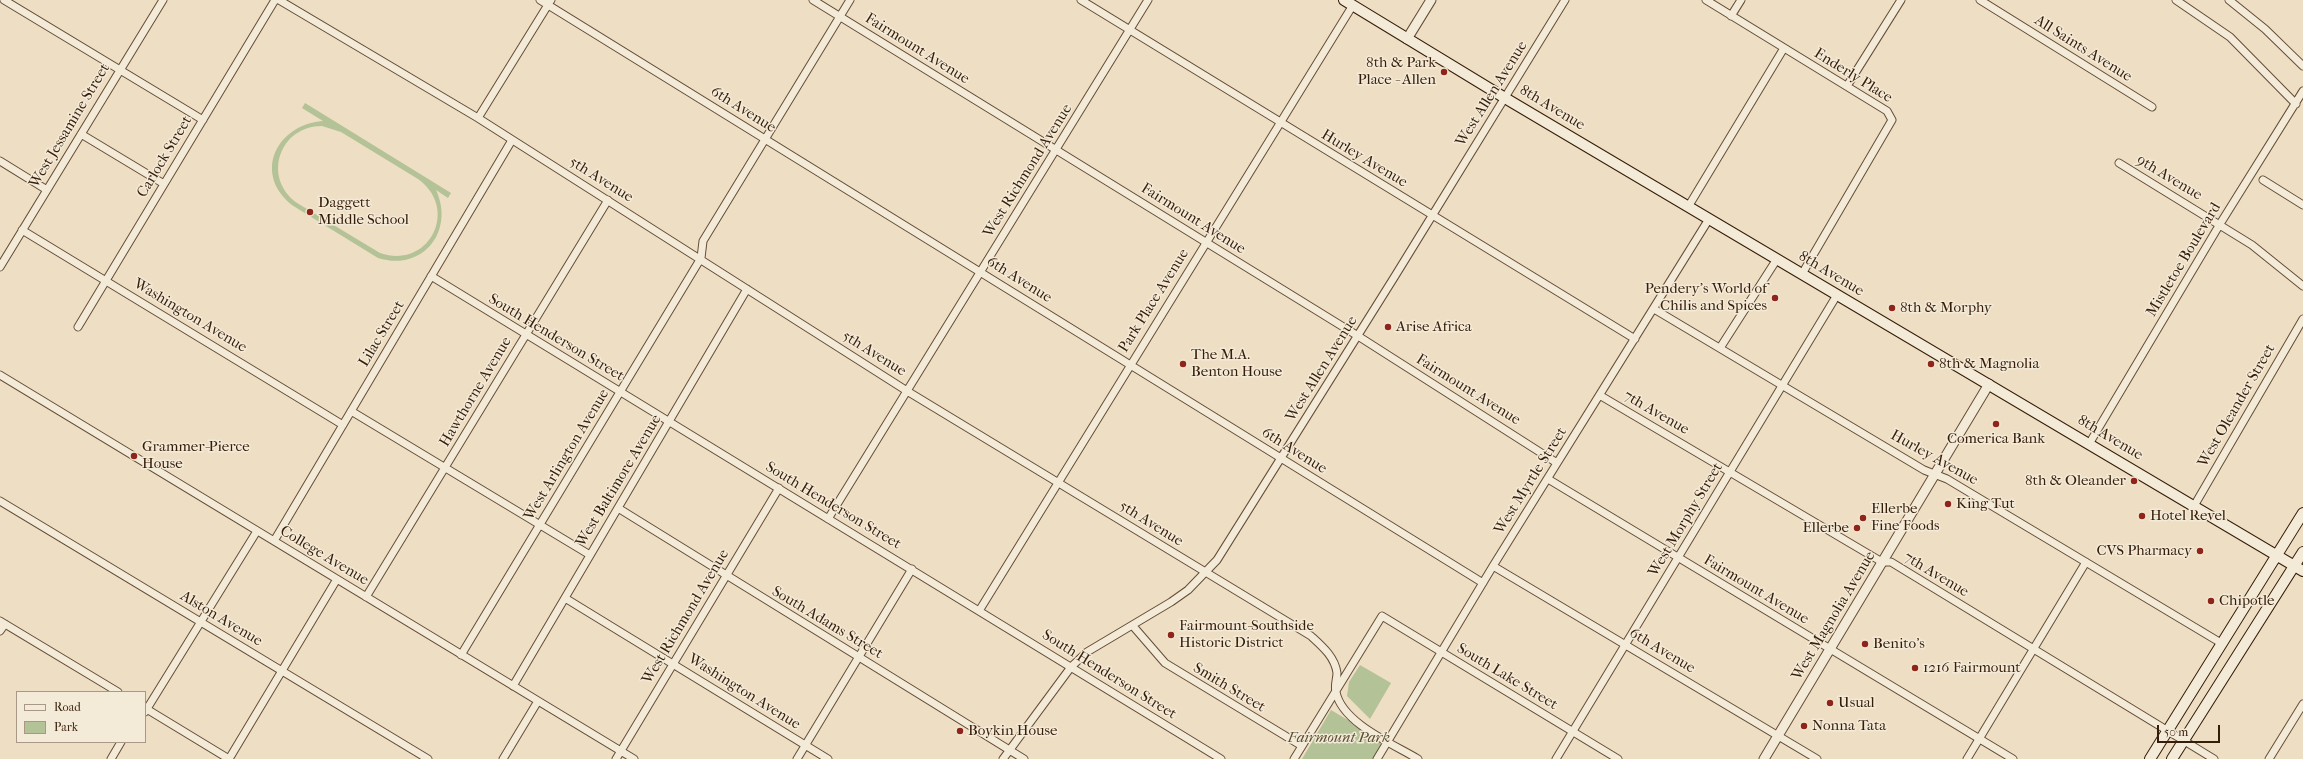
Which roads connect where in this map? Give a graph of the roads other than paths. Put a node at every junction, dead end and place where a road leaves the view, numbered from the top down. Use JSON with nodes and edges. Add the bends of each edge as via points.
{"nodes":[{"id":1,"x":4,"y":0,"type":"edge"},
{"id":2,"x":162,"y":0,"type":"edge"},
{"id":3,"x":275,"y":0,"type":"edge"},
{"id":4,"x":279,"y":0,"type":"edge"},
{"id":5,"x":540,"y":0,"type":"edge"},
{"id":6,"x":813,"y":0,"type":"edge"},
{"id":7,"x":850,"y":0,"type":"edge"},
{"id":8,"x":1081,"y":0,"type":"edge"},
{"id":9,"x":1148,"y":0,"type":"edge"},
{"id":10,"x":1344,"y":0,"type":"edge"},
{"id":11,"x":1431,"y":0,"type":"edge"},
{"id":12,"x":1565,"y":0,"type":"edge"},
{"id":13,"x":1706,"y":0,"type":"edge"},
{"id":14,"x":1741,"y":0,"type":"edge"},
{"id":15,"x":1901,"y":0,"type":"edge"},
{"id":16,"x":1980,"y":0,"type":"edge"},
{"id":17,"x":2176,"y":0,"type":"edge"},
{"id":18,"x":2230,"y":0,"type":"edge"},
{"id":19,"x":549,"y":2,"type":"edge"},
{"id":20,"x":1353,"y":5,"type":"junction"},
{"id":21,"x":840,"y":16,"type":"junction"},
{"id":22,"x":1731,"y":16,"type":"junction"},
{"id":23,"x":1130,"y":30,"type":"junction"},
{"id":24,"x":1408,"y":38,"type":"junction"},
{"id":25,"x":1784,"y":48,"type":"junction"},
{"id":26,"x":2303,"y":66,"type":"edge"},
{"id":27,"x":120,"y":70,"type":"junction"},
{"id":28,"x":1847,"y":86,"type":"junction"},
{"id":29,"x":2303,"y":91,"type":"edge"},
{"id":30,"x":1505,"y":98,"type":"junction"},
{"id":31,"x":2296,"y":104,"type":"junction"},
{"id":32,"x":2152,"y":107,"type":"dead end"},
{"id":33,"x":478,"y":118,"type":"junction"},
{"id":34,"x":203,"y":120,"type":"junction"},
{"id":35,"x":1280,"y":123,"type":"junction"},
{"id":36,"x":81,"y":134,"type":"junction"},
{"id":37,"x":765,"y":139,"type":"junction"},
{"id":38,"x":512,"y":140,"type":"junction"},
{"id":39,"x":1056,"y":150,"type":"junction"},
{"id":40,"x":0,"y":161,"type":"edge"},
{"id":41,"x":2119,"y":163,"type":"dead end"},
{"id":42,"x":2263,"y":180,"type":"dead end"},
{"id":43,"x":164,"y":184,"type":"junction"},
{"id":44,"x":47,"y":190,"type":"junction"},
{"id":45,"x":608,"y":200,"type":"junction"},
{"id":46,"x":2303,"y":205,"type":"edge"},
{"id":47,"x":1688,"y":206,"type":"junction"},
{"id":48,"x":1433,"y":216,"type":"junction"},
{"id":49,"x":1709,"y":219,"type":"junction"},
{"id":50,"x":2220,"y":224,"type":"junction"},
{"id":51,"x":22,"y":230,"type":"junction"},
{"id":52,"x":1206,"y":243,"type":"junction"},
{"id":53,"x":701,"y":258,"type":"junction"},
{"id":54,"x":1777,"y":259,"type":"junction"},
{"id":55,"x":0,"y":267,"type":"edge"},
{"id":56,"x":981,"y":272,"type":"junction"},
{"id":57,"x":1802,"y":274,"type":"junction"},
{"id":58,"x":431,"y":276,"type":"junction"},
{"id":59,"x":106,"y":280,"type":"junction"},
{"id":60,"x":2303,"y":286,"type":"edge"},
{"id":61,"x":747,"y":289,"type":"junction"},
{"id":62,"x":1837,"y":295,"type":"junction"},
{"id":63,"x":1654,"y":309,"type":"junction"},
{"id":64,"x":2303,"y":319,"type":"edge"},
{"id":65,"x":78,"y":327,"type":"dead end"},
{"id":66,"x":526,"y":334,"type":"junction"},
{"id":67,"x":1358,"y":336,"type":"junction"},
{"id":68,"x":1635,"y":340,"type":"junction"},
{"id":69,"x":1720,"y":348,"type":"junction"},
{"id":70,"x":1131,"y":365,"type":"junction"},
{"id":71,"x":0,"y":375,"type":"edge"},
{"id":72,"x":1989,"y":384,"type":"junction"},
{"id":73,"x":1782,"y":385,"type":"junction"},
{"id":74,"x":907,"y":391,"type":"junction"},
{"id":75,"x":620,"y":392,"type":"junction"},
{"id":76,"x":1600,"y":396,"type":"junction"},
{"id":77,"x":351,"y":411,"type":"junction"},
{"id":78,"x":669,"y":422,"type":"junction"},
{"id":79,"x":343,"y":425,"type":"junction"},
{"id":80,"x":2089,"y":444,"type":"junction"},
{"id":81,"x":1282,"y":459,"type":"junction"},
{"id":82,"x":1557,"y":463,"type":"junction"},
{"id":83,"x":445,"y":467,"type":"junction"},
{"id":84,"x":1730,"y":471,"type":"junction"},
{"id":85,"x":1935,"y":474,"type":"junction"},
{"id":86,"x":1548,"y":479,"type":"junction"},
{"id":87,"x":1059,"y":482,"type":"junction"},
{"id":88,"x":779,"y":488,"type":"junction"},
{"id":89,"x":0,"y":501,"type":"edge"},
{"id":90,"x":2194,"y":506,"type":"junction"},
{"id":91,"x":618,"y":508,"type":"junction"},
{"id":92,"x":2303,"y":513,"type":"edge"},
{"id":93,"x":828,"y":519,"type":"junction"},
{"id":94,"x":540,"y":525,"type":"junction"},
{"id":95,"x":257,"y":531,"type":"junction"},
{"id":96,"x":274,"y":541,"type":"junction"},
{"id":97,"x":2303,"y":552,"type":"edge"},
{"id":98,"x":590,"y":555,"type":"junction"},
{"id":99,"x":2277,"y":555,"type":"junction"},
{"id":100,"x":1678,"y":558,"type":"junction"},
{"id":101,"x":1882,"y":562,"type":"junction"},
{"id":102,"x":2086,"y":562,"type":"junction"},
{"id":103,"x":1493,"y":566,"type":"junction"},
{"id":104,"x":2299,"y":568,"type":"edge"},
{"id":105,"x":912,"y":569,"type":"junction"},
{"id":106,"x":1205,"y":573,"type":"junction"},
{"id":107,"x":726,"y":577,"type":"junction"},
{"id":108,"x":337,"y":579,"type":"junction"},
{"id":109,"x":1483,"y":583,"type":"junction"},
{"id":110,"x":366,"y":597,"type":"junction"},
{"id":111,"x":565,"y":598,"type":"junction"},
{"id":112,"x":979,"y":611,"type":"junction"},
{"id":113,"x":2,"y":622,"type":"edge"},
{"id":114,"x":201,"y":622,"type":"junction"},
{"id":115,"x":1133,"y":626,"type":"junction"},
{"id":116,"x":0,"y":631,"type":"edge"},
{"id":117,"x":2221,"y":643,"type":"junction"},
{"id":118,"x":1626,"y":644,"type":"junction"},
{"id":119,"x":1830,"y":649,"type":"junction"},
{"id":120,"x":2033,"y":649,"type":"junction"},
{"id":121,"x":1441,"y":652,"type":"junction"},
{"id":122,"x":461,"y":655,"type":"junction"},
{"id":123,"x":858,"y":658,"type":"junction"},
{"id":124,"x":673,"y":663,"type":"junction"},
{"id":125,"x":1071,"y":667,"type":"junction"},
{"id":126,"x":283,"y":671,"type":"junction"},
{"id":127,"x":513,"y":686,"type":"junction"},
{"id":128,"x":116,"y":691,"type":"edge"},
{"id":129,"x":1336,"y":692,"type":"junction"},
{"id":130,"x":538,"y":701,"type":"junction"},
{"id":131,"x":2303,"y":704,"type":"edge"},
{"id":132,"x":146,"y":710,"type":"edge"},
{"id":133,"x":2166,"y":731,"type":"junction"},
{"id":134,"x":1573,"y":732,"type":"junction"},
{"id":135,"x":1778,"y":735,"type":"junction"},
{"id":136,"x":1979,"y":739,"type":"junction"},
{"id":137,"x":1388,"y":741,"type":"junction"},
{"id":138,"x":2183,"y":741,"type":"junction"},
{"id":139,"x":120,"y":743,"type":"edge"},
{"id":140,"x":806,"y":745,"type":"junction"},
{"id":141,"x":1302,"y":746,"type":"junction"},
{"id":142,"x":1009,"y":750,"type":"junction"},
{"id":143,"x":621,"y":751,"type":"junction"},
{"id":144,"x":111,"y":759,"type":"edge"},
{"id":145,"x":229,"y":759,"type":"edge"},
{"id":146,"x":428,"y":759,"type":"edge"},
{"id":147,"x":503,"y":759,"type":"edge"},
{"id":148,"x":616,"y":759,"type":"edge"},
{"id":149,"x":634,"y":759,"type":"edge"},
{"id":150,"x":797,"y":759,"type":"edge"},
{"id":151,"x":828,"y":759,"type":"edge"},
{"id":152,"x":1003,"y":759,"type":"edge"},
{"id":153,"x":1024,"y":759,"type":"edge"},
{"id":154,"x":1221,"y":759,"type":"edge"},
{"id":155,"x":1294,"y":759,"type":"edge"},
{"id":156,"x":1377,"y":759,"type":"edge"},
{"id":157,"x":1418,"y":759,"type":"edge"},
{"id":158,"x":1556,"y":759,"type":"edge"},
{"id":159,"x":1618,"y":759,"type":"edge"},
{"id":160,"x":1764,"y":759,"type":"edge"},
{"id":161,"x":1817,"y":759,"type":"edge"},
{"id":162,"x":1967,"y":759,"type":"edge"},
{"id":163,"x":2013,"y":759,"type":"edge"},
{"id":164,"x":2150,"y":759,"type":"edge"},
{"id":165,"x":2172,"y":759,"type":"edge"},
{"id":166,"x":2214,"y":759,"type":"edge"},
{"id":167,"x":2269,"y":759,"type":"edge"}],
"edges":[{"from":1,"to":27,"type":"street"},
{"from":2,"to":27,"type":"street","name":"West Jessamine Street"},
{"from":3,"to":34,"type":"street","name":"Carlock Street"},
{"from":4,"to":33,"type":"street","name":"5th Avenue"},
{"from":5,"to":19,"type":"street","name":"6th Avenue"},
{"from":6,"to":21,"type":"street","name":"Fairmount Avenue"},
{"from":7,"to":21,"type":"street","name":"West Arlington Avenue"},
{"from":8,"to":23,"type":"street","name":"Hurley Avenue"},
{"from":9,"to":23,"type":"street","name":"West Richmond Avenue"},
{"from":10,"to":20,"type":"main road","name":"8th Avenue"},
{"from":11,"to":24,"type":"street"},
{"from":12,"to":30,"type":"street","name":"West Allen Avenue"},
{"from":13,"to":22,"type":"street","name":"Enderly Place"},
{"from":14,"to":22,"type":"street"},
{"from":15,"to":28,"type":"street"},
{"from":16,"to":32,"type":"street","name":"All Saints Avenue"},
{"from":17,"to":31,"type":"street","via":[[2230,37]]},
{"from":18,"to":26,"type":"street"},
{"from":19,"to":33,"type":"street"},
{"from":19,"to":37,"type":"street","name":"6th Avenue"},
{"from":20,"to":24,"type":"main road","name":"8th Avenue"},
{"from":20,"to":35,"type":"street","name":"Park Place Avenue"},
{"from":21,"to":37,"type":"street","name":"West Arlington Avenue"},
{"from":21,"to":39,"type":"street","name":"Fairmount Avenue"},
{"from":22,"to":25,"type":"street","name":"Enderly Place"},
{"from":23,"to":35,"type":"street","name":"Hurley Avenue"},
{"from":23,"to":39,"type":"street","name":"West Richmond Avenue"},
{"from":24,"to":30,"type":"main road","name":"8th Avenue"},
{"from":25,"to":28,"type":"street","name":"Enderly Place"},
{"from":25,"to":47,"type":"street"},
{"from":27,"to":34,"type":"street"},
{"from":27,"to":36,"type":"street","name":"West Jessamine Street"},
{"from":28,"to":57,"type":"street","name":"Enderly Place","via":[[1887,111],[1892,120]]},
{"from":29,"to":31,"type":"street","name":"Mistletoe Boulevard"},
{"from":30,"to":47,"type":"main road","name":"8th Avenue"},
{"from":30,"to":48,"type":"street","name":"West Allen Avenue"},
{"from":31,"to":50,"type":"street","name":"Mistletoe Boulevard"},
{"from":33,"to":38,"type":"street","name":"5th Avenue"},
{"from":34,"to":43,"type":"street","name":"Carlock Street"},
{"from":35,"to":48,"type":"street","name":"Hurley Avenue"},
{"from":35,"to":52,"type":"street","name":"Park Place Avenue"},
{"from":36,"to":43,"type":"street"},
{"from":36,"to":44,"type":"street","name":"West Jessamine Street"},
{"from":37,"to":53,"type":"street","name":"West Arlington Avenue","via":[[703,241]]},
{"from":37,"to":56,"type":"street","name":"6th Avenue"},
{"from":38,"to":45,"type":"street","name":"5th Avenue"},
{"from":38,"to":58,"type":"street","name":"Lilac Street"},
{"from":39,"to":52,"type":"street","name":"Fairmount Avenue"},
{"from":39,"to":56,"type":"street","name":"West Richmond Avenue"},
{"from":40,"to":44,"type":"street"},
{"from":41,"to":50,"type":"street","name":"9th Avenue"},
{"from":42,"to":46,"type":"street"},
{"from":43,"to":59,"type":"street","name":"Carlock Street"},
{"from":44,"to":51,"type":"street","name":"West Jessamine Street"},
{"from":45,"to":53,"type":"street","name":"5th Avenue"},
{"from":45,"to":66,"type":"street","name":"Hawthorne Avenue"},
{"from":47,"to":49,"type":"main road","name":"8th Avenue"},
{"from":48,"to":67,"type":"street","name":"West Allen Avenue"},
{"from":48,"to":68,"type":"street","name":"Hurley Avenue"},
{"from":49,"to":54,"type":"main road","name":"8th Avenue"},
{"from":49,"to":63,"type":"street","name":"West Myrtle Street"},
{"from":50,"to":60,"type":"street","name":"9th Avenue","via":[[2252,245]]},
{"from":50,"to":80,"type":"street","name":"Mistletoe Boulevard"},
{"from":51,"to":55,"type":"street","name":"West Jessamine Street"},
{"from":51,"to":59,"type":"street","name":"Washington Avenue"},
{"from":52,"to":67,"type":"street","name":"Fairmount Avenue"},
{"from":52,"to":70,"type":"street","name":"Park Place Avenue"},
{"from":53,"to":61,"type":"street","name":"5th Avenue"},
{"from":53,"to":75,"type":"street","name":"West Arlington Avenue"},
{"from":54,"to":57,"type":"main road","name":"8th Avenue"},
{"from":54,"to":69,"type":"street"},
{"from":56,"to":70,"type":"street","name":"6th Avenue"},
{"from":56,"to":74,"type":"street","name":"West Richmond Avenue"},
{"from":57,"to":62,"type":"main road","name":"8th Avenue"},
{"from":58,"to":66,"type":"street","name":"South Henderson Street"},
{"from":58,"to":77,"type":"street","name":"Lilac Street"},
{"from":59,"to":65,"type":"street","name":"Carlock Street"},
{"from":59,"to":79,"type":"street","name":"Washington Avenue"},
{"from":61,"to":74,"type":"street","name":"5th Avenue"},
{"from":61,"to":78,"type":"street","name":"West Baltimore Avenue"},
{"from":62,"to":72,"type":"main road","name":"8th Avenue"},
{"from":62,"to":73,"type":"street","name":"West Morphy Street"},
{"from":63,"to":68,"type":"street","name":"West Myrtle Street"},
{"from":63,"to":69,"type":"street","name":"Hurley Avenue"},
{"from":64,"to":90,"type":"street","name":"West Oleander Street"},
{"from":66,"to":75,"type":"street","name":"South Henderson Street"},
{"from":66,"to":83,"type":"street","name":"Hawthorne Avenue"},
{"from":67,"to":81,"type":"street","name":"West Allen Avenue"},
{"from":67,"to":82,"type":"street","name":"Fairmount Avenue"},
{"from":68,"to":76,"type":"street","name":"West Myrtle Street"},
{"from":69,"to":73,"type":"street","name":"Hurley Avenue"},
{"from":70,"to":81,"type":"street","name":"6th Avenue"},
{"from":70,"to":87,"type":"street","name":"Park Place Avenue"},
{"from":71,"to":95,"type":"street","name":"College Avenue"},
{"from":72,"to":80,"type":"main road","name":"8th Avenue"},
{"from":72,"to":85,"type":"street","name":"West Magnolia Avenue"},
{"from":73,"to":84,"type":"street","name":"West Morphy Street"},
{"from":73,"to":85,"type":"street","name":"Hurley Avenue","via":[[1924,470]]},
{"from":74,"to":87,"type":"street","name":"5th Avenue"},
{"from":74,"to":93,"type":"street","name":"West Richmond Avenue"},
{"from":75,"to":78,"type":"street","name":"South Henderson Street"},
{"from":75,"to":94,"type":"street","name":"West Arlington Avenue"},
{"from":76,"to":82,"type":"street","name":"West Myrtle Street"},
{"from":76,"to":84,"type":"street","name":"7th Avenue"},
{"from":77,"to":79,"type":"street","name":"Lilac Street"},
{"from":77,"to":83,"type":"street"},
{"from":78,"to":88,"type":"street","name":"South Henderson Street"},
{"from":78,"to":91,"type":"street","name":"West Baltimore Avenue"},
{"from":79,"to":96,"type":"street","name":"Lilac Street"},
{"from":80,"to":90,"type":"main road","name":"8th Avenue"},
{"from":81,"to":106,"type":"street","name":"West Allen Avenue","via":[[1217,560]]},
{"from":81,"to":109,"type":"street","name":"6th Avenue"},
{"from":82,"to":86,"type":"street","name":"West Myrtle Street"},
{"from":83,"to":94,"type":"street"},
{"from":83,"to":110,"type":"street","name":"Hawthorne Avenue"},
{"from":84,"to":100,"type":"street","name":"West Morphy Street"},
{"from":84,"to":101,"type":"street","name":"7th Avenue"},
{"from":85,"to":101,"type":"street","name":"West Magnolia Avenue"},
{"from":85,"to":102,"type":"street","name":"Hurley Avenue","via":[[1948,479]]},
{"from":86,"to":100,"type":"street","name":"Fairmount Avenue"},
{"from":86,"to":103,"type":"street","name":"West Myrtle Street"},
{"from":87,"to":106,"type":"street","name":"5th Avenue"},
{"from":87,"to":112,"type":"street","name":"Park Place Avenue"},
{"from":88,"to":93,"type":"street","name":"South Henderson Street"},
{"from":88,"to":107,"type":"street","name":"West Richmond Avenue"},
{"from":89,"to":114,"type":"street","name":"Alston Avenue"},
{"from":90,"to":99,"type":"main road","name":"8th Avenue"},
{"from":91,"to":98,"type":"street","name":"West Baltimore Avenue"},
{"from":91,"to":107,"type":"street","name":"South Adams Street"},
{"from":92,"to":99,"type":"main road"},
{"from":93,"to":105,"type":"street","name":"South Henderson Street"},
{"from":94,"to":98,"type":"street"},
{"from":94,"to":122,"type":"street","name":"West Arlington Avenue"},
{"from":95,"to":96,"type":"street","name":"College Avenue"},
{"from":95,"to":114,"type":"street"},
{"from":96,"to":108,"type":"street","name":"College Avenue"},
{"from":97,"to":104,"type":"main road"},
{"from":98,"to":111,"type":"street","name":"West Baltimore Avenue"},
{"from":99,"to":104,"type":"main road","name":"8th Avenue"},
{"from":99,"to":117,"type":"main road"},
{"from":100,"to":118,"type":"street","name":"West Morphy Street"},
{"from":100,"to":119,"type":"street","name":"Fairmount Avenue"},
{"from":101,"to":119,"type":"street","name":"West Magnolia Avenue"},
{"from":101,"to":120,"type":"street","name":"7th Avenue","via":[[1890,562]]},
{"from":102,"to":117,"type":"street","name":"Hurley Avenue"},
{"from":102,"to":120,"type":"street"},
{"from":103,"to":109,"type":"street","name":"West Myrtle Street"},
{"from":103,"to":118,"type":"street","name":"6th Avenue"},
{"from":104,"to":138,"type":"main road"},
{"from":105,"to":112,"type":"street","name":"South Henderson Street"},
{"from":105,"to":123,"type":"street"},
{"from":106,"to":115,"type":"street","name":"West Allen Avenue","via":[[1188,590]]},
{"from":106,"to":129,"type":"street","name":"5th Avenue","via":[[1310,636],[1325,649],[1337,672]]},
{"from":107,"to":123,"type":"street","name":"South Adams Street"},
{"from":107,"to":124,"type":"street","name":"West Richmond Avenue"},
{"from":108,"to":110,"type":"street","name":"College Avenue"},
{"from":108,"to":126,"type":"street"},
{"from":109,"to":121,"type":"street","name":"West Myrtle Street"},
{"from":110,"to":122,"type":"street","name":"College Avenue"},
{"from":111,"to":124,"type":"street","name":"Washington Avenue"},
{"from":111,"to":127,"type":"street","name":"West Baltimore Avenue"},
{"from":112,"to":125,"type":"street","name":"South Henderson Street"},
{"from":113,"to":116,"type":"street"},
{"from":113,"to":128,"type":"street"},
{"from":114,"to":126,"type":"street","name":"Alston Avenue"},
{"from":114,"to":132,"type":"street"},
{"from":115,"to":125,"type":"street","name":"West Allen Avenue","via":[[1087,652]]},
{"from":115,"to":141,"type":"street","name":"Smith Street","via":[[1165,663]]},
{"from":117,"to":133,"type":"main road"},
{"from":118,"to":134,"type":"street","name":"West Morphy Street"},
{"from":118,"to":135,"type":"street","name":"6th Avenue"},
{"from":119,"to":135,"type":"street","name":"West Magnolia Avenue"},
{"from":119,"to":136,"type":"street","name":"Fairmount Avenue"},
{"from":120,"to":133,"type":"street","name":"7th Avenue"},
{"from":120,"to":136,"type":"street"},
{"from":121,"to":129,"type":"street","name":"South Lake Street","via":[[1382,616]]},
{"from":121,"to":134,"type":"street","name":"South Lake Street"},
{"from":121,"to":137,"type":"street","name":"West Myrtle Street"},
{"from":122,"to":127,"type":"street","name":"College Avenue"},
{"from":123,"to":140,"type":"street"},
{"from":123,"to":142,"type":"street","name":"South Adams Street"},
{"from":124,"to":140,"type":"street","name":"Washington Avenue"},
{"from":124,"to":143,"type":"street","name":"West Richmond Avenue"},
{"from":125,"to":142,"type":"street","name":"West Allen Avenue"},
{"from":125,"to":154,"type":"street","name":"South Henderson Street"},
{"from":126,"to":145,"type":"street"},
{"from":126,"to":146,"type":"street","name":"Alston Avenue"},
{"from":127,"to":130,"type":"street","name":"College Avenue"},
{"from":129,"to":137,"type":"street","via":[[1352,717],[1365,729]]},
{"from":129,"to":141,"type":"street"},
{"from":130,"to":143,"type":"street","name":"College Avenue"},
{"from":130,"to":147,"type":"street"},
{"from":131,"to":167,"type":"street"},
{"from":132,"to":145,"type":"street"},
{"from":133,"to":138,"type":"street","name":"7th Avenue"},
{"from":133,"to":164,"type":"main road"},
{"from":134,"to":158,"type":"street","name":"West Morphy Street"},
{"from":134,"to":159,"type":"street","name":"South Lake Street"},
{"from":135,"to":160,"type":"street","name":"West Magnolia Avenue"},
{"from":135,"to":161,"type":"street","name":"6th Avenue"},
{"from":136,"to":162,"type":"street"},
{"from":136,"to":163,"type":"street","name":"Fairmount Avenue"},
{"from":137,"to":156,"type":"street","name":"West Myrtle Street"},
{"from":137,"to":157,"type":"street"},
{"from":138,"to":165,"type":"main road"},
{"from":138,"to":166,"type":"street","name":"7th Avenue"},
{"from":139,"to":144,"type":"street"},
{"from":140,"to":150,"type":"street"},
{"from":140,"to":151,"type":"street","name":"Washington Avenue"},
{"from":141,"to":155,"type":"street"},
{"from":142,"to":152,"type":"street","name":"West Allen Avenue"},
{"from":142,"to":153,"type":"street","name":"South Adams Street"},
{"from":143,"to":148,"type":"street","name":"West Richmond Avenue"},
{"from":143,"to":149,"type":"street","name":"College Avenue"}]}
